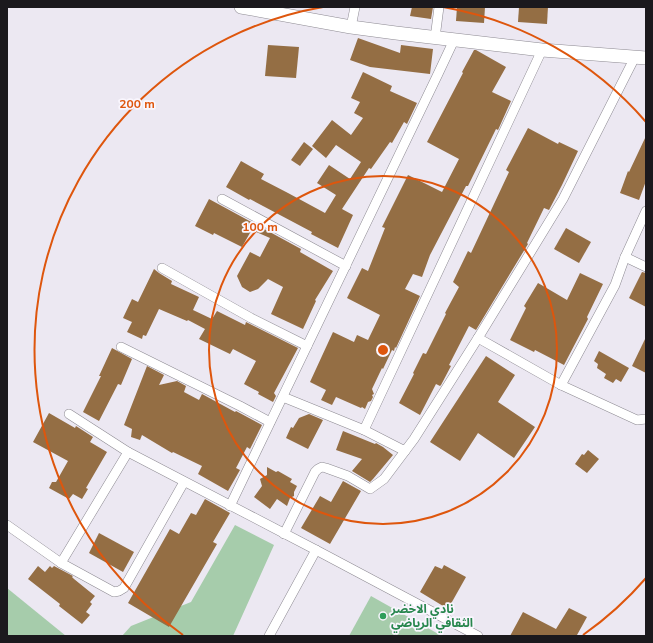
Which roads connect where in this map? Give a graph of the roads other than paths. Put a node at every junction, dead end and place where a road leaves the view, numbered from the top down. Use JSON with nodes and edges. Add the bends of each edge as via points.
{"nodes":[{"id":1,"x":241,"y":7,"type":"edge"},
{"id":2,"x":355,"y":7,"type":"edge"},
{"id":3,"x":439,"y":7,"type":"edge"},
{"id":4,"x":351,"y":27,"type":"junction"},
{"id":5,"x":435,"y":38,"type":"junction"},
{"id":6,"x":454,"y":40,"type":"junction"},
{"id":7,"x":542,"y":50,"type":"junction"},
{"id":8,"x":640,"y":58,"type":"edge"},
{"id":9,"x":222,"y":199,"type":"dead end"},
{"id":10,"x":646,"y":212,"type":"edge"},
{"id":11,"x":625,"y":257,"type":"junction"},
{"id":12,"x":346,"y":266,"type":"junction"},
{"id":13,"x":646,"y":267,"type":"edge"},
{"id":14,"x":162,"y":268,"type":"dead end"},
{"id":15,"x":478,"y":338,"type":"junction"},
{"id":16,"x":307,"y":346,"type":"junction"},
{"id":17,"x":121,"y":347,"type":"dead end"},
{"id":18,"x":561,"y":385,"type":"junction"},
{"id":19,"x":283,"y":397,"type":"junction"},
{"id":20,"x":69,"y":414,"type":"dead end"},
{"id":21,"x":646,"y":419,"type":"edge"},
{"id":22,"x":270,"y":422,"type":"junction"},
{"id":23,"x":364,"y":430,"type":"junction"},
{"id":24,"x":405,"y":451,"type":"junction"},
{"id":25,"x":128,"y":452,"type":"junction"},
{"id":26,"x":184,"y":482,"type":"junction"},
{"id":27,"x":230,"y":506,"type":"junction"},
{"id":28,"x":7,"y":525,"type":"edge"},
{"id":29,"x":284,"y":534,"type":"junction"},
{"id":30,"x":316,"y":550,"type":"junction"},
{"id":31,"x":61,"y":562,"type":"junction"},
{"id":32,"x":269,"y":636,"type":"edge"},
{"id":33,"x":478,"y":636,"type":"edge"}],
"edges":[{"from":1,"to":4,"type":"street"},
{"from":2,"to":4,"type":"street"},
{"from":3,"to":5,"type":"street"},
{"from":4,"to":5,"type":"street"},
{"from":5,"to":6,"type":"street"},
{"from":6,"to":7,"type":"street"},
{"from":6,"to":12,"type":"street"},
{"from":7,"to":8,"type":"street"},
{"from":7,"to":23,"type":"street"},
{"from":8,"to":15,"type":"street","via":[[563,199]]},
{"from":9,"to":12,"type":"street"},
{"from":10,"to":11,"type":"street"},
{"from":11,"to":13,"type":"street"},
{"from":11,"to":18,"type":"street","via":[[615,285]]},
{"from":12,"to":16,"type":"street"},
{"from":14,"to":16,"type":"street"},
{"from":15,"to":18,"type":"street"},
{"from":15,"to":24,"type":"street"},
{"from":16,"to":19,"type":"street"},
{"from":17,"to":22,"type":"street"},
{"from":18,"to":21,"type":"street","via":[[637,420]]},
{"from":19,"to":22,"type":"street"},
{"from":19,"to":23,"type":"street"},
{"from":20,"to":25,"type":"street"},
{"from":22,"to":27,"type":"street"},
{"from":23,"to":24,"type":"street"},
{"from":24,"to":29,"type":"street","via":[[384,478],[370,489],[348,476],[322,467],[318,469]]},
{"from":25,"to":26,"type":"street"},
{"from":25,"to":31,"type":"street"},
{"from":26,"to":27,"type":"street"},
{"from":26,"to":31,"type":"street","via":[[124,588],[114,592]]},
{"from":27,"to":29,"type":"street"},
{"from":28,"to":31,"type":"street"},
{"from":29,"to":30,"type":"street"},
{"from":30,"to":32,"type":"street"},
{"from":30,"to":33,"type":"street"}]}
